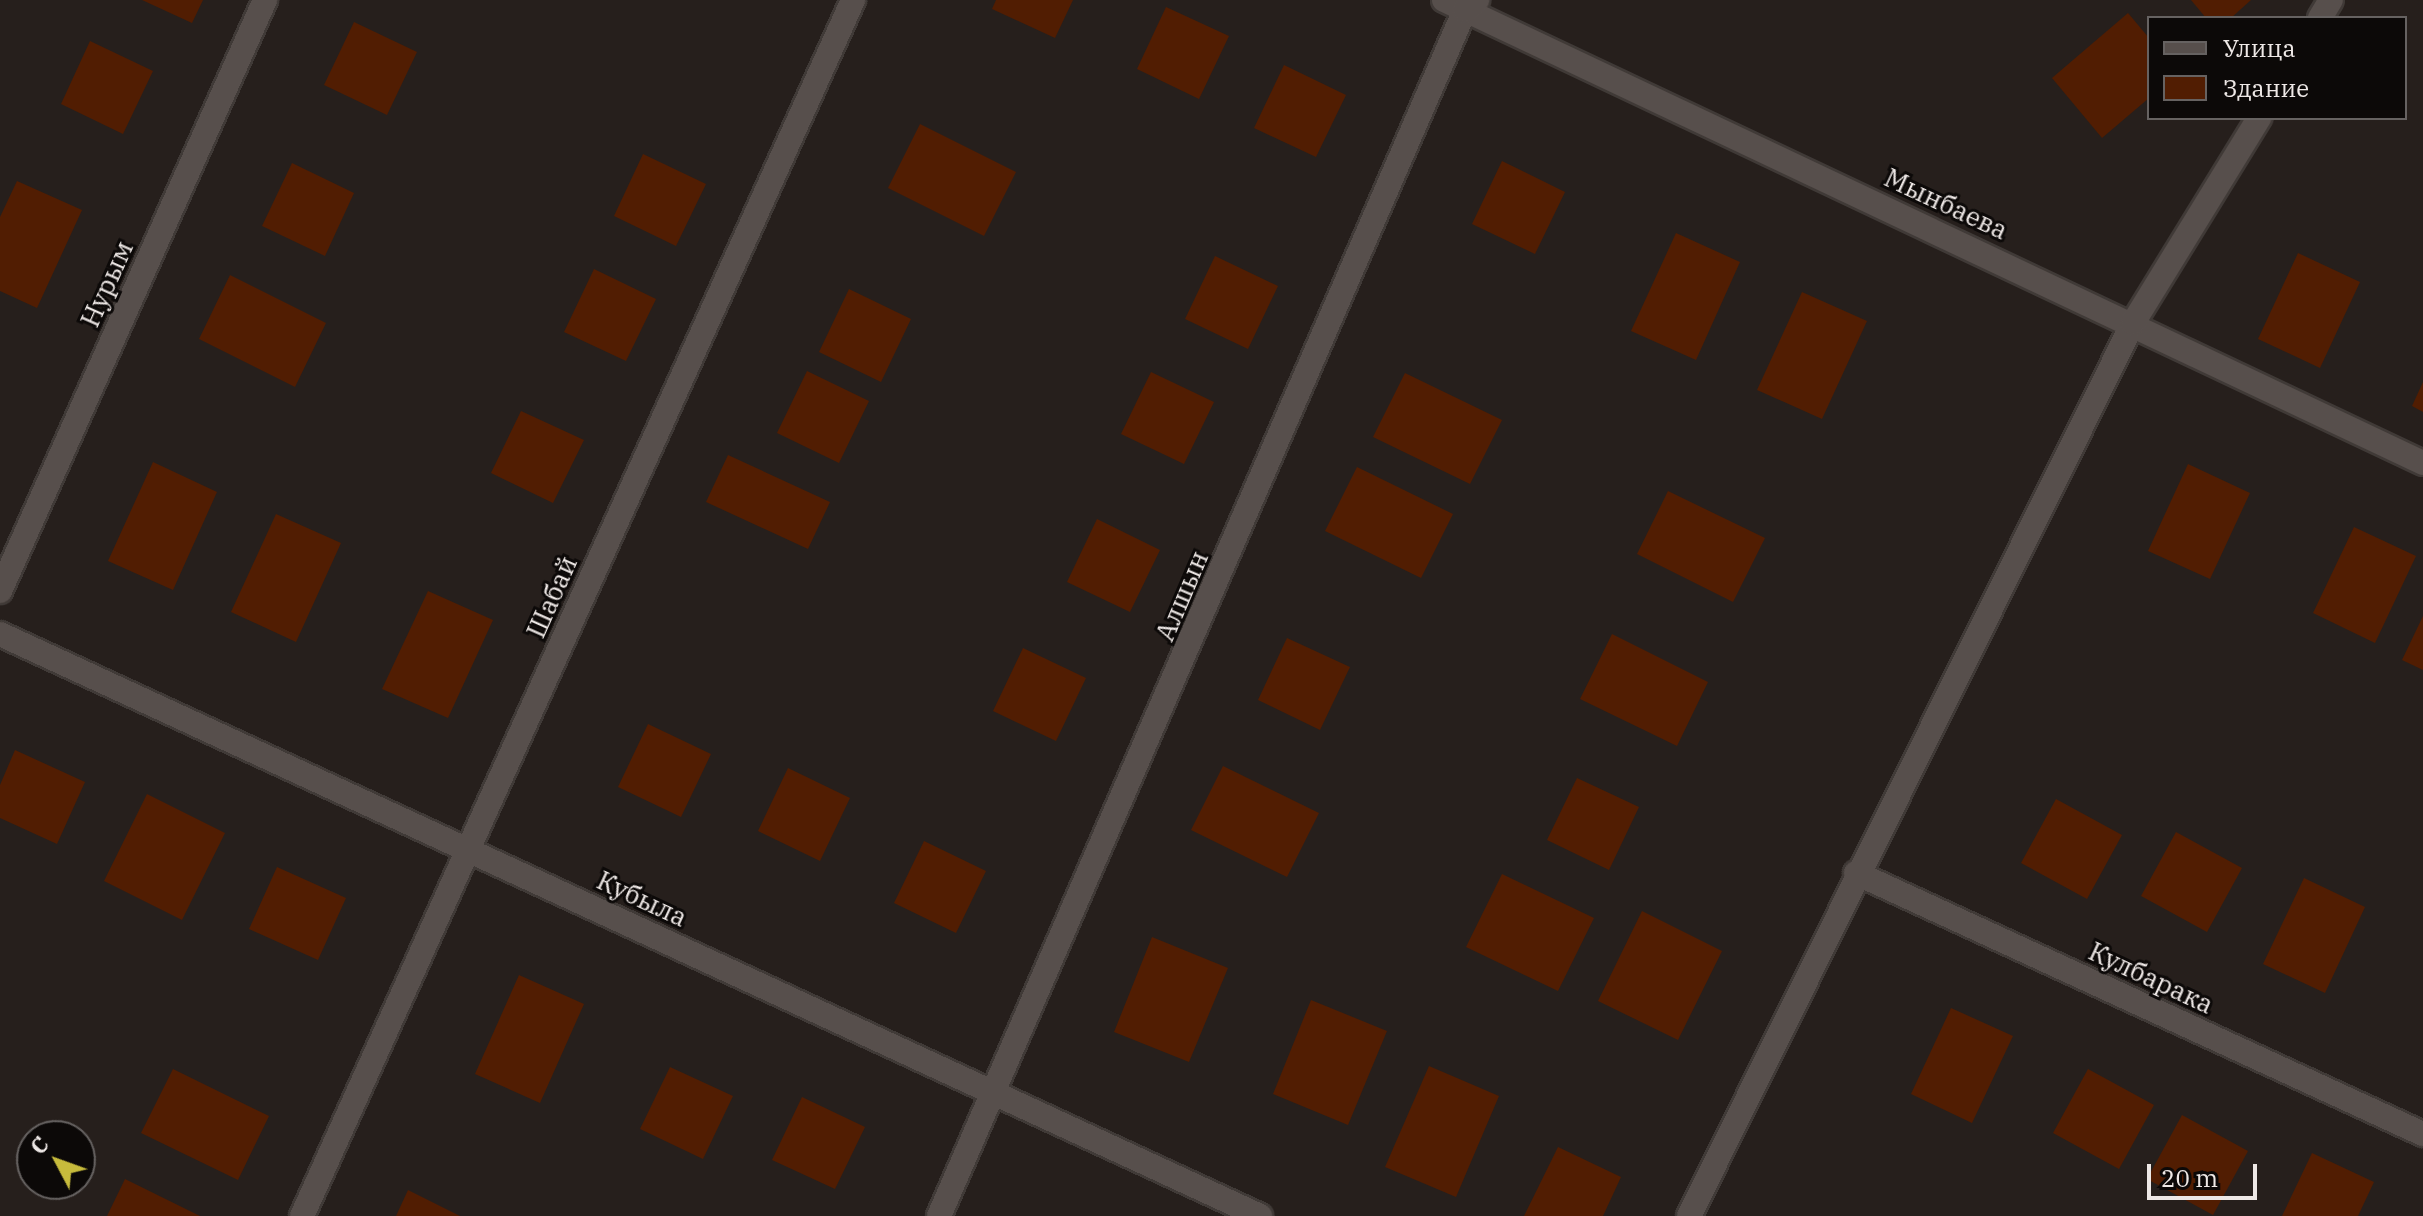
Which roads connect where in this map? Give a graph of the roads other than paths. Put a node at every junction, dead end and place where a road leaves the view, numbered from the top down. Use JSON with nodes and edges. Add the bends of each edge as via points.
{"nodes":[{"id":1,"x":265,"y":0,"type":"edge"},
{"id":2,"x":853,"y":0,"type":"edge"},
{"id":3,"x":1462,"y":3,"type":"edge"},
{"id":4,"x":2258,"y":120,"type":"edge"},
{"id":5,"x":2133,"y":323,"type":"junction"},
{"id":6,"x":2423,"y":463,"type":"edge"},
{"id":7,"x":0,"y":591,"type":"edge"},
{"id":8,"x":0,"y":634,"type":"edge"},
{"id":9,"x":468,"y":850,"type":"junction"},
{"id":10,"x":1856,"y":873,"type":"junction"},
{"id":11,"x":997,"y":1094,"type":"junction"},
{"id":12,"x":2423,"y":1134,"type":"edge"},
{"id":13,"x":302,"y":1216,"type":"edge"},
{"id":14,"x":939,"y":1216,"type":"edge"},
{"id":15,"x":1260,"y":1216,"type":"edge"},
{"id":16,"x":1689,"y":1216,"type":"edge"}],
"edges":[{"from":1,"to":7,"type":"street","name":"Нурым"},
{"from":2,"to":9,"type":"street","name":"Шабай"},
{"from":3,"to":5,"type":"street","name":"Мынбаева"},
{"from":3,"to":11,"type":"street","name":"Алшын"},
{"from":4,"to":5,"type":"street"},
{"from":5,"to":6,"type":"street","name":"Мынбаева"},
{"from":5,"to":10,"type":"street"},
{"from":8,"to":9,"type":"street","name":"Кубыла"},
{"from":9,"to":11,"type":"street","name":"Кубыла"},
{"from":9,"to":13,"type":"street","name":"Шабай"},
{"from":10,"to":12,"type":"street","name":"Кулбарака"},
{"from":10,"to":16,"type":"street"},
{"from":11,"to":14,"type":"street","name":"Алшын"},
{"from":11,"to":15,"type":"street","name":"Кубыла"}]}
